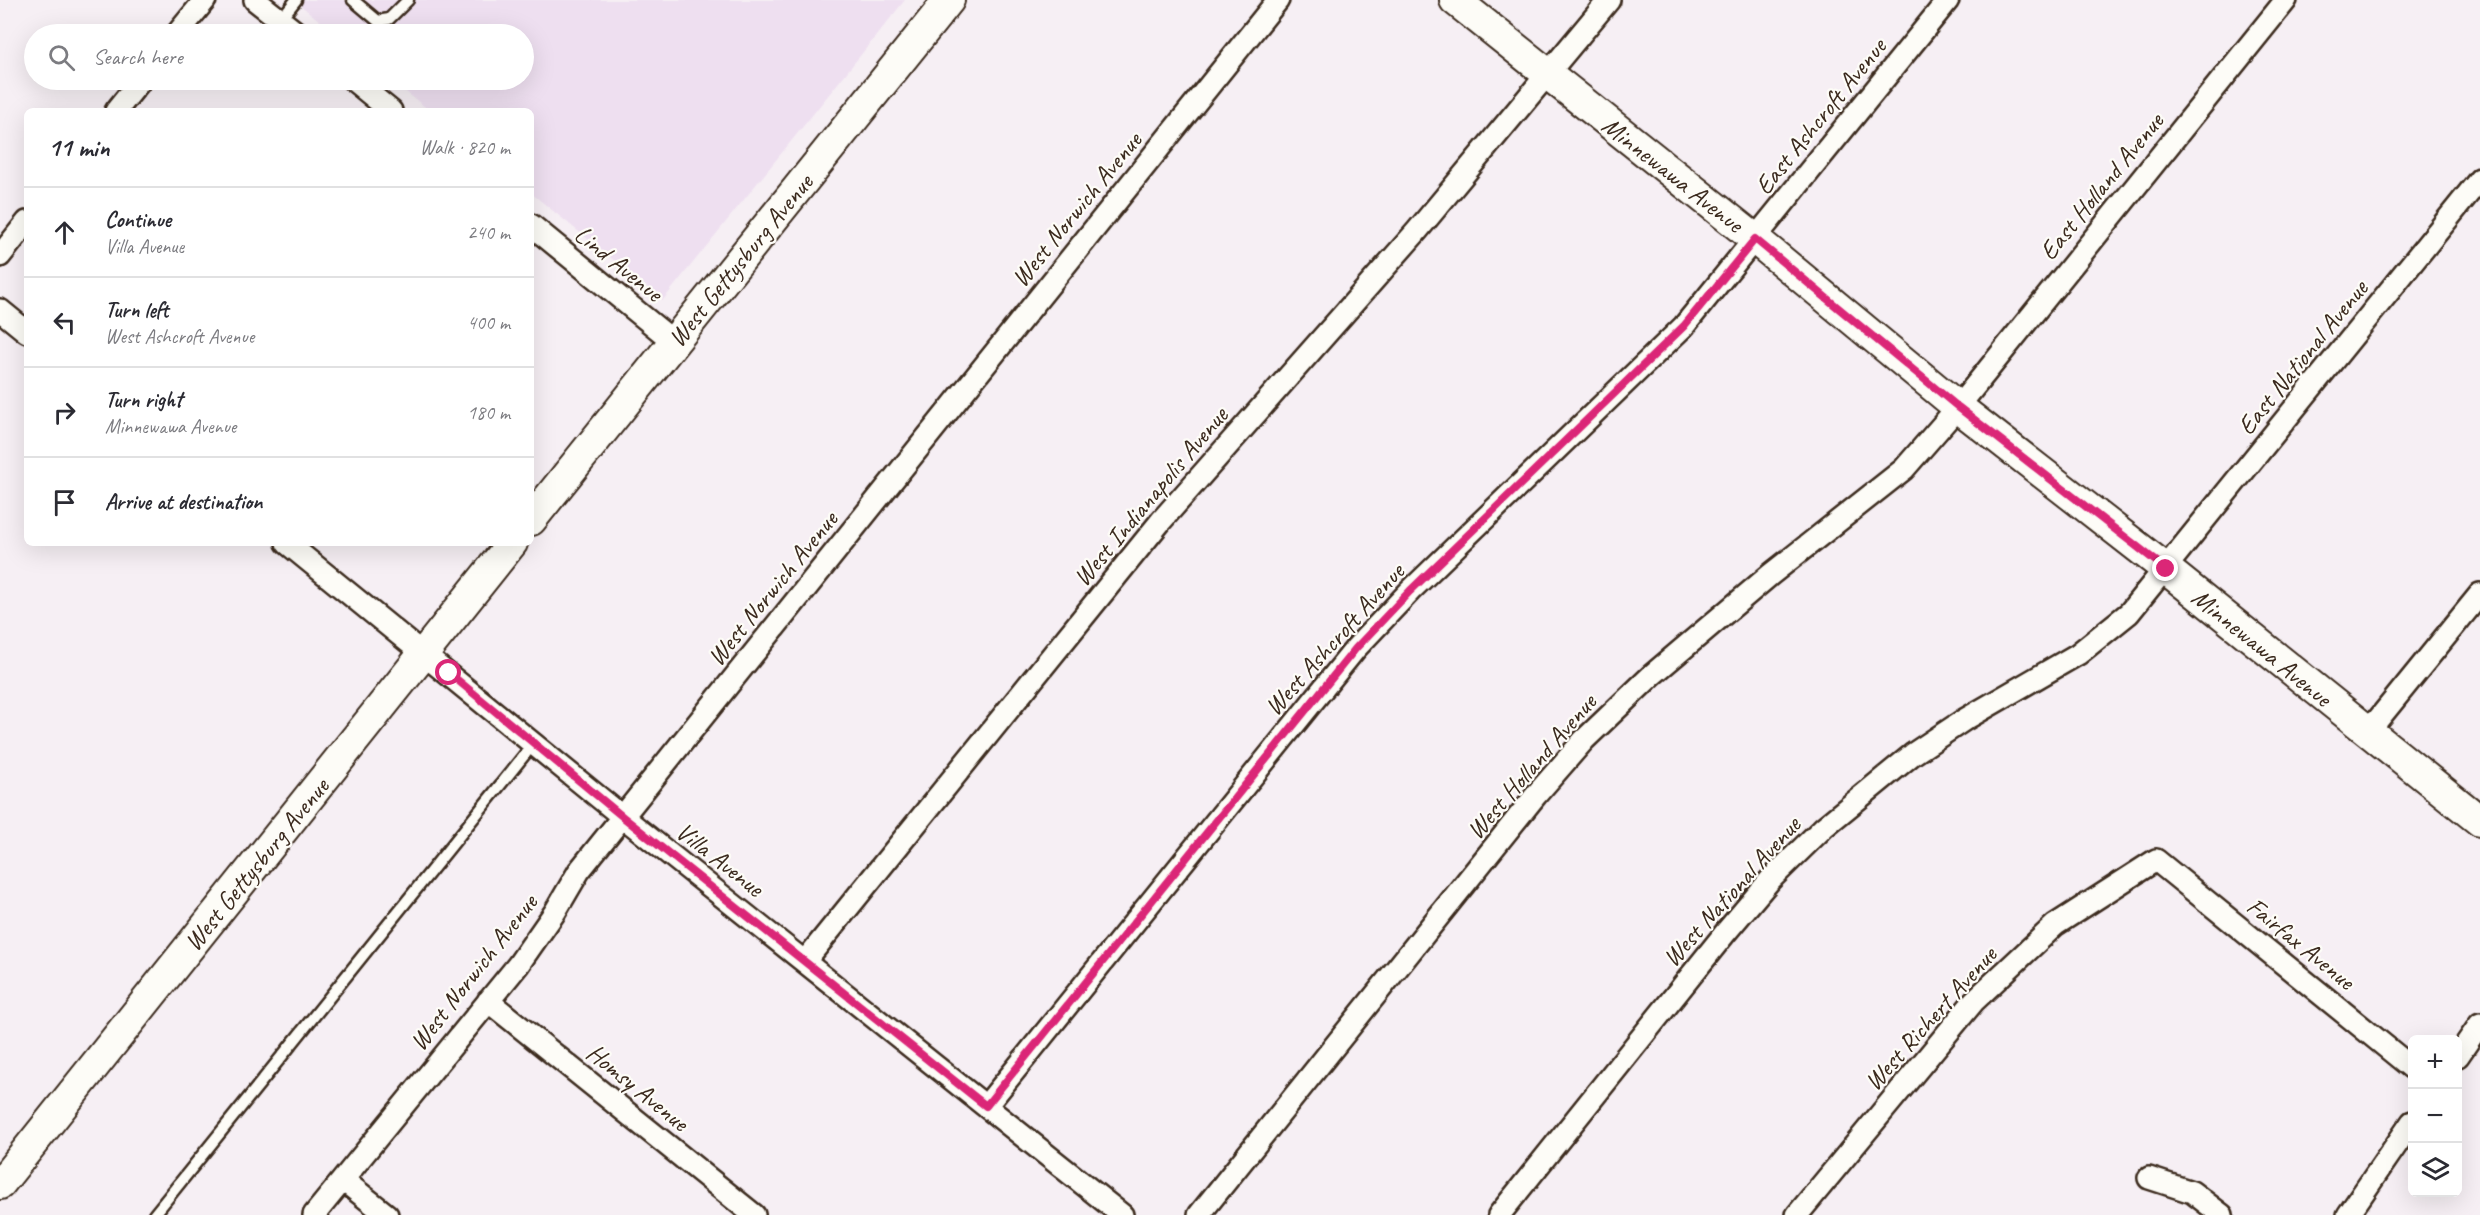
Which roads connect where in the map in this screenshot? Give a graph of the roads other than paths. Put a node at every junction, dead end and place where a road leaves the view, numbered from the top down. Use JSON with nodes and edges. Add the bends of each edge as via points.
{"nodes":[{"id":1,"x":205,"y":0,"type":"edge"},
{"id":2,"x":255,"y":0,"type":"edge"},
{"id":3,"x":296,"y":0,"type":"edge"},
{"id":4,"x":353,"y":0,"type":"edge"},
{"id":5,"x":408,"y":0,"type":"edge"},
{"id":6,"x":949,"y":0,"type":"edge"},
{"id":7,"x":1278,"y":0,"type":"edge"},
{"id":8,"x":1455,"y":0,"type":"edge"},
{"id":9,"x":1609,"y":0,"type":"edge"},
{"id":10,"x":1948,"y":0,"type":"edge"},
{"id":11,"x":2286,"y":0,"type":"edge"},
{"id":12,"x":280,"y":20,"type":"junction"},
{"id":13,"x":185,"y":24,"type":"edge"},
{"id":14,"x":285,"y":24,"type":"edge"},
{"id":15,"x":1548,"y":76,"type":"junction"},
{"id":16,"x":133,"y":90,"type":"edge"},
{"id":17,"x":365,"y":90,"type":"edge"},
{"id":18,"x":118,"y":108,"type":"edge"},
{"id":19,"x":387,"y":108,"type":"edge"},
{"id":20,"x":2480,"y":179,"type":"edge"},
{"id":21,"x":24,"y":226,"type":"edge"},
{"id":22,"x":534,"y":227,"type":"edge"},
{"id":23,"x":1755,"y":239,"type":"junction"},
{"id":24,"x":0,"y":256,"type":"edge"},
{"id":25,"x":0,"y":310,"type":"edge"},
{"id":26,"x":24,"y":330,"type":"edge"},
{"id":27,"x":674,"y":342,"type":"junction"},
{"id":28,"x":1958,"y":407,"type":"junction"},
{"id":29,"x":534,"y":516,"type":"edge"},
{"id":30,"x":291,"y":546,"type":"edge"},
{"id":31,"x":510,"y":546,"type":"edge"},
{"id":32,"x":2166,"y":569,"type":"junction"},
{"id":33,"x":2480,"y":594,"type":"edge"},
{"id":34,"x":424,"y":653,"type":"junction"},
{"id":35,"x":2368,"y":732,"type":"junction"},
{"id":36,"x":534,"y":742,"type":"junction"},
{"id":37,"x":623,"y":817,"type":"junction"},
{"id":38,"x":2480,"y":821,"type":"edge"},
{"id":39,"x":2156,"y":860,"type":"joint"},
{"id":40,"x":805,"y":961,"type":"junction"},
{"id":41,"x":488,"y":1001,"type":"junction"},
{"id":42,"x":2480,"y":1024,"type":"edge"},
{"id":43,"x":2462,"y":1049,"type":"edge"},
{"id":44,"x":2408,"y":1065,"type":"edge"},
{"id":45,"x":986,"y":1106,"type":"junction"},
{"id":46,"x":2408,"y":1128,"type":"edge"},
{"id":47,"x":2149,"y":1178,"type":"dead end"},
{"id":48,"x":343,"y":1180,"type":"junction"},
{"id":49,"x":0,"y":1184,"type":"edge"},
{"id":50,"x":154,"y":1215,"type":"edge"},
{"id":51,"x":314,"y":1215,"type":"edge"},
{"id":52,"x":387,"y":1215,"type":"edge"},
{"id":53,"x":754,"y":1215,"type":"edge"},
{"id":54,"x":1122,"y":1215,"type":"edge"},
{"id":55,"x":1199,"y":1215,"type":"edge"},
{"id":56,"x":1499,"y":1215,"type":"edge"},
{"id":57,"x":1797,"y":1215,"type":"edge"},
{"id":58,"x":2222,"y":1215,"type":"edge"},
{"id":59,"x":2348,"y":1215,"type":"edge"}],
"edges":[{"from":1,"to":13,"type":"street"},
{"from":2,"to":12,"type":"street"},
{"from":3,"to":12,"type":"lane"},
{"from":4,"to":5,"type":"lane","via":[[378,21],[389,19]]},
{"from":6,"to":27,"type":"street","name":"West Gettysburg Avenue"},
{"from":7,"to":37,"type":"street","name":"West Norwich Avenue"},
{"from":8,"to":15,"type":"street","name":"Minnewawa Avenue"},
{"from":9,"to":15,"type":"street","name":"West Indianapolis Avenue"},
{"from":10,"to":23,"type":"street","name":"East Ashcroft Avenue"},
{"from":11,"to":28,"type":"street","name":"East Holland Avenue"},
{"from":12,"to":14,"type":"street"},
{"from":15,"to":23,"type":"street","name":"Minnewawa Avenue"},
{"from":15,"to":40,"type":"street","name":"West Indianapolis Avenue","via":[[1161,521]]},
{"from":16,"to":18,"type":"street"},
{"from":17,"to":19,"type":"street"},
{"from":20,"to":32,"type":"street","name":"East National Avenue"},
{"from":21,"to":24,"type":"street"},
{"from":22,"to":27,"type":"street","name":"Lind Avenue"},
{"from":23,"to":28,"type":"street","name":"Minnewawa Avenue"},
{"from":23,"to":45,"type":"street","name":"West Ashcroft Avenue","via":[[1684,326],[1356,648]]},
{"from":25,"to":26,"type":"street"},
{"from":27,"to":29,"type":"street","name":"West Gettysburg Avenue"},
{"from":28,"to":32,"type":"street","name":"Minnewawa Avenue"},
{"from":28,"to":55,"type":"street","name":"West Holland Avenue","via":[[1904,469],[1652,675],[1584,740]]},
{"from":30,"to":34,"type":"street","name":"Villa Avenue"},
{"from":31,"to":34,"type":"street","name":"West Gettysburg Avenue"},
{"from":32,"to":35,"type":"street","name":"Minnewawa Avenue"},
{"from":32,"to":56,"type":"street","name":"West National Avenue","via":[[2106,634],[1912,754],[1824,827],[1770,880],[1726,932]]},
{"from":33,"to":35,"type":"street"},
{"from":34,"to":36,"type":"street","name":"Villa Avenue"},
{"from":34,"to":49,"type":"street","name":"West Gettysburg Avenue"},
{"from":35,"to":38,"type":"street","name":"Minnewawa Avenue"},
{"from":36,"to":37,"type":"street","name":"Villa Avenue"},
{"from":36,"to":50,"type":"lane"},
{"from":37,"to":40,"type":"street","name":"Villa Avenue"},
{"from":37,"to":41,"type":"street","name":"West Norwich Avenue"},
{"from":39,"to":44,"type":"street","name":"Fairfax Avenue"},
{"from":39,"to":57,"type":"street","name":"West Richert Avenue","via":[[2055,925],[1974,1001]]},
{"from":40,"to":45,"type":"street","name":"Villa Avenue"},
{"from":41,"to":48,"type":"street","name":"West Norwich Avenue"},
{"from":41,"to":53,"type":"street","name":"Homsy Avenue"},
{"from":42,"to":43,"type":"street"},
{"from":45,"to":54,"type":"street","name":"Villa Avenue"},
{"from":46,"to":59,"type":"street"},
{"from":47,"to":58,"type":"street","via":[[2192,1192]]},
{"from":48,"to":51,"type":"street","name":"West Norwich Avenue"},
{"from":48,"to":52,"type":"street"}]}
